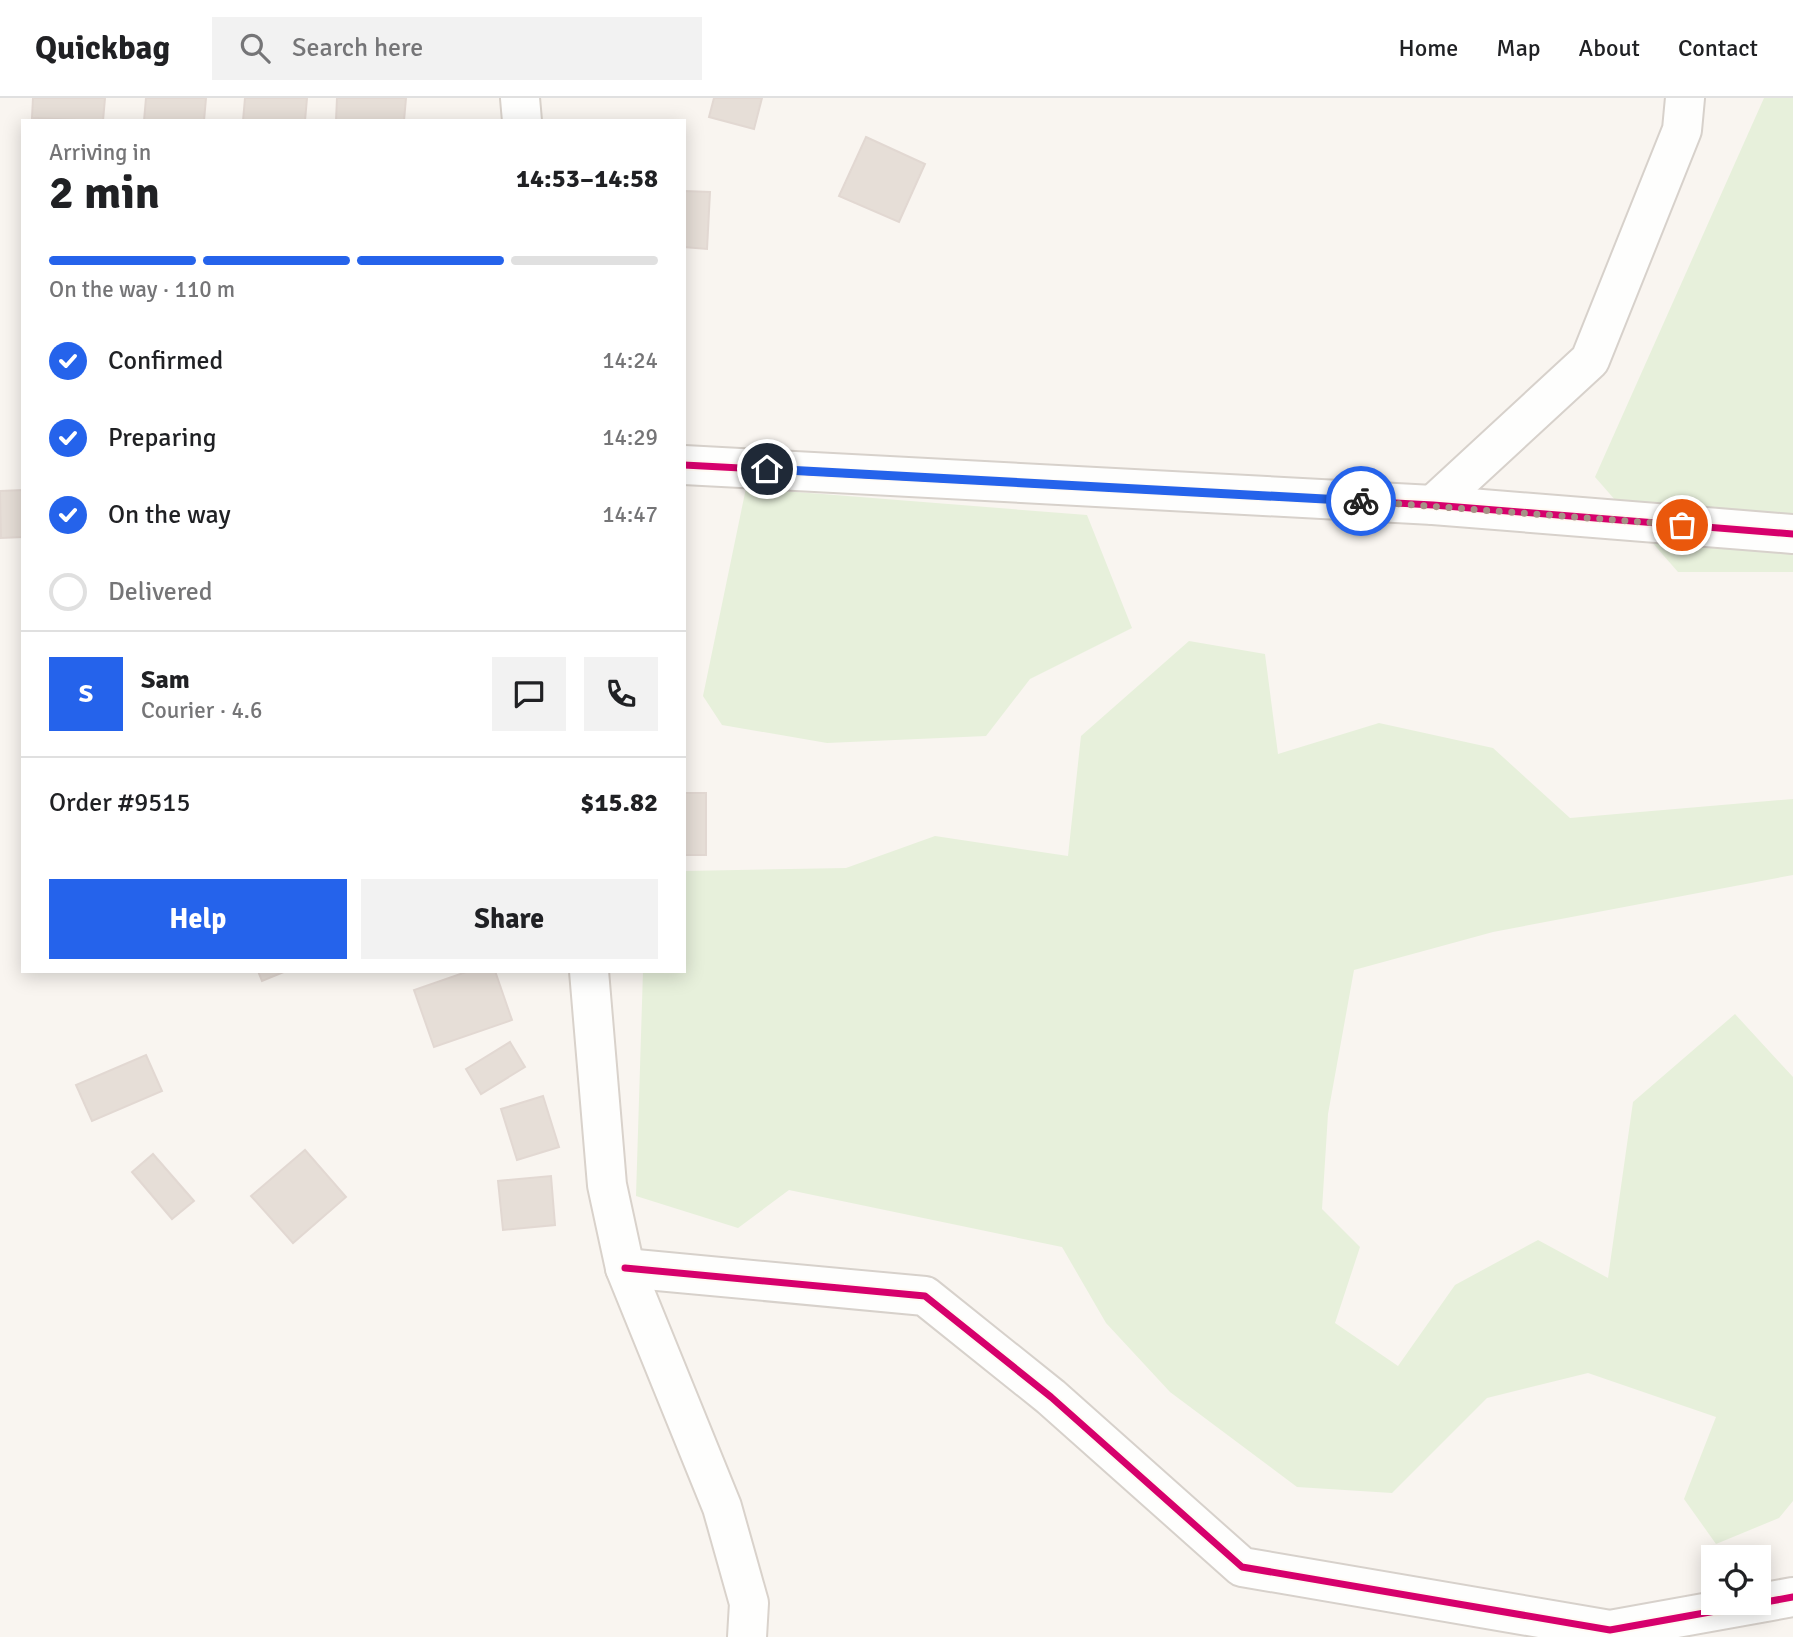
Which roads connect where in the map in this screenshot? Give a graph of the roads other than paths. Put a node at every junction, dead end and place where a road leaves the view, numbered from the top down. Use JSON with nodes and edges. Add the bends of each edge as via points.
{"nodes":[{"id":1,"x":520,"y":98,"type":"edge"},
{"id":2,"x":1685,"y":98,"type":"edge"},
{"id":3,"x":522,"y":119,"type":"edge"},
{"id":4,"x":686,"y":465,"type":"edge"},
{"id":5,"x":1433,"y":505,"type":"junction"},
{"id":6,"x":1793,"y":534,"type":"edge"},
{"id":7,"x":589,"y":973,"type":"edge"},
{"id":8,"x":625,"y":1268,"type":"junction"},
{"id":9,"x":1793,"y":1597,"type":"edge"},
{"id":10,"x":1695,"y":1625,"type":"edge"},
{"id":11,"x":747,"y":1637,"type":"edge"}],
"edges":[{"from":1,"to":3,"type":"street"},
{"from":2,"to":5,"type":"street","via":[[1682,130],[1590,360]]},
{"from":4,"to":5,"type":"street"},
{"from":5,"to":6,"type":"street"},
{"from":7,"to":8,"type":"street","via":[[607,1185]]},
{"from":8,"to":10,"type":"street","via":[[925,1296],[1051,1397],[1242,1567],[1611,1630]]},
{"from":8,"to":11,"type":"street","via":[[722,1507],[749,1603]]},
{"from":9,"to":10,"type":"street"}]}
